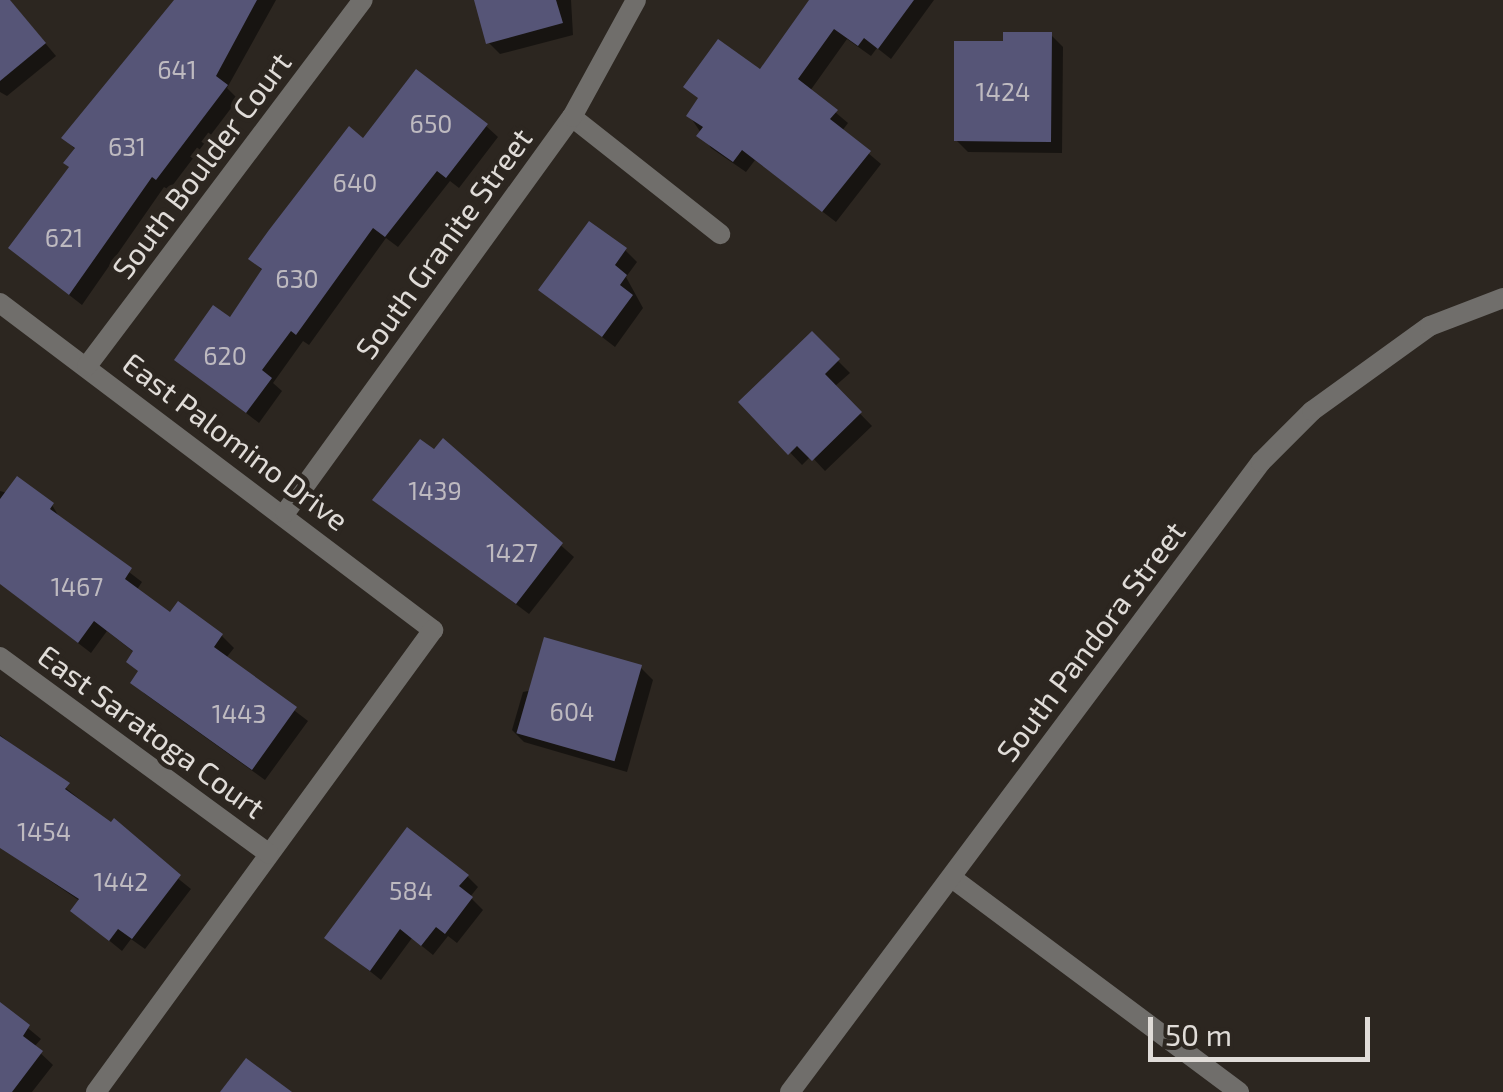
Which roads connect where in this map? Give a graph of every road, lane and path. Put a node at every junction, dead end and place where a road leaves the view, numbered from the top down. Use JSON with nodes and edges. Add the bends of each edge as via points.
{"nodes":[{"id":1,"x":363,"y":0,"type":"edge"},
{"id":2,"x":636,"y":0,"type":"edge"},
{"id":3,"x":572,"y":117,"type":"junction"},
{"id":4,"x":720,"y":234,"type":"dead end"},
{"id":5,"x":1503,"y":298,"type":"edge"},
{"id":6,"x":0,"y":303,"type":"edge"},
{"id":7,"x":87,"y":366,"type":"junction"},
{"id":8,"x":284,"y":512,"type":"junction"},
{"id":9,"x":0,"y":657,"type":"edge"},
{"id":10,"x":269,"y":854,"type":"junction"},
{"id":11,"x":952,"y":878,"type":"junction"},
{"id":12,"x":96,"y":1092,"type":"edge"},
{"id":13,"x":790,"y":1092,"type":"edge"},
{"id":14,"x":1239,"y":1092,"type":"edge"}],
"edges":[{"from":1,"to":7,"type":"street","name":"South Boulder Court"},
{"from":2,"to":3,"type":"street","name":"South Granite Street"},
{"from":3,"to":4,"type":"street"},
{"from":3,"to":8,"type":"street","name":"South Granite Street"},
{"from":5,"to":11,"type":"street","name":"South Pandora Street","via":[[1430,326],[1312,412],[1261,462]]},
{"from":6,"to":7,"type":"street","name":"East Palomino Drive"},
{"from":7,"to":8,"type":"street","name":"East Palomino Drive"},
{"from":8,"to":10,"type":"street","name":"East Palomino Drive","via":[[432,630]]},
{"from":9,"to":10,"type":"street","name":"East Saratoga Court"},
{"from":10,"to":12,"type":"street"},
{"from":11,"to":13,"type":"street","name":"South Pandora Street"},
{"from":11,"to":14,"type":"street"}]}
